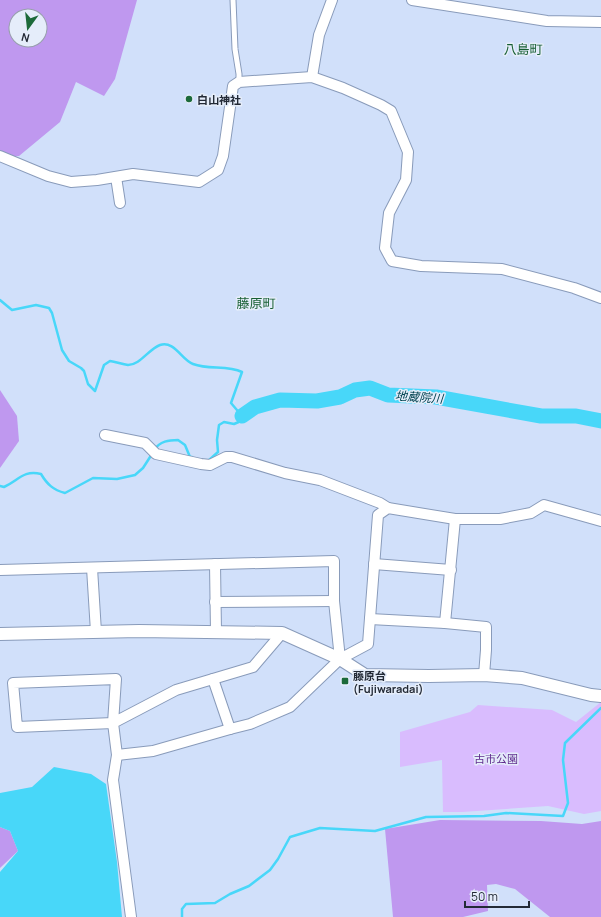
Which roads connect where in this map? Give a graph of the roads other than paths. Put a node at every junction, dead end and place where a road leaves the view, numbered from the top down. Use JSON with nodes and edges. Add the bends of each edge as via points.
{"nodes":[{"id":1,"x":233,"y":0,"type":"edge"},
{"id":2,"x":332,"y":0,"type":"edge"},
{"id":3,"x":412,"y":0,"type":"edge"},
{"id":4,"x":601,"y":22,"type":"edge"},
{"id":5,"x":312,"y":77,"type":"junction"},
{"id":6,"x":239,"y":82,"type":"junction"},
{"id":7,"x":0,"y":156,"type":"edge"},
{"id":8,"x":116,"y":177,"type":"junction"},
{"id":9,"x":120,"y":203,"type":"dead end"},
{"id":10,"x":601,"y":298,"type":"edge"},
{"id":11,"x":105,"y":435,"type":"dead end"},
{"id":12,"x":388,"y":508,"type":"junction"},
{"id":13,"x":456,"y":520,"type":"junction"},
{"id":14,"x":601,"y":520,"type":"edge"},
{"id":15,"x":215,"y":564,"type":"junction"},
{"id":16,"x":374,"y":564,"type":"junction"},
{"id":17,"x":92,"y":568,"type":"junction"},
{"id":18,"x":0,"y":570,"type":"edge"},
{"id":19,"x":450,"y":570,"type":"junction"},
{"id":20,"x":334,"y":601,"type":"junction"},
{"id":21,"x":216,"y":602,"type":"junction"},
{"id":22,"x":370,"y":619,"type":"junction"},
{"id":23,"x":445,"y":623,"type":"junction"},
{"id":24,"x":96,"y":632,"type":"junction"},
{"id":25,"x":216,"y":632,"type":"junction"},
{"id":26,"x":282,"y":633,"type":"junction"},
{"id":27,"x":0,"y":634,"type":"edge"},
{"id":28,"x":340,"y":659,"type":"junction"},
{"id":29,"x":484,"y":675,"type":"junction"},
{"id":30,"x":213,"y":679,"type":"junction"},
{"id":31,"x":601,"y":696,"type":"edge"},
{"id":32,"x":113,"y":723,"type":"junction"},
{"id":33,"x":230,"y":728,"type":"junction"},
{"id":34,"x":117,"y":755,"type":"junction"},
{"id":35,"x":131,"y":917,"type":"edge"}],
"edges":[{"from":1,"to":6,"type":"lane"},
{"from":2,"to":5,"type":"street","via":[[319,35]]},
{"from":3,"to":4,"type":"street","via":[[547,21]]},
{"from":5,"to":6,"type":"street"},
{"from":5,"to":10,"type":"street","via":[[343,88],[392,111],[408,152],[406,180],[389,213],[385,248],[392,261],[421,266],[502,269],[574,288]]},
{"from":6,"to":8,"type":"street","via":[[233,86],[223,156],[218,170],[199,182],[133,174]]},
{"from":7,"to":8,"type":"street","via":[[48,176],[71,182]]},
{"from":8,"to":9,"type":"street"},
{"from":11,"to":12,"type":"street","via":[[145,443],[156,454],[201,464],[210,465],[226,457],[232,457],[285,474],[320,480]]},
{"from":12,"to":13,"type":"street"},
{"from":12,"to":16,"type":"street","via":[[378,515]]},
{"from":13,"to":14,"type":"street","via":[[500,519],[531,513],[544,505]]},
{"from":13,"to":19,"type":"street"},
{"from":15,"to":17,"type":"street"},
{"from":15,"to":20,"type":"street","via":[[334,561]]},
{"from":15,"to":21,"type":"street"},
{"from":16,"to":19,"type":"street"},
{"from":16,"to":22,"type":"street"},
{"from":17,"to":18,"type":"street"},
{"from":17,"to":24,"type":"street"},
{"from":19,"to":23,"type":"street"},
{"from":20,"to":21,"type":"street"},
{"from":20,"to":28,"type":"street"},
{"from":21,"to":25,"type":"street"},
{"from":22,"to":23,"type":"street"},
{"from":22,"to":28,"type":"street","via":[[368,644]]},
{"from":23,"to":29,"type":"street","via":[[486,627]]},
{"from":24,"to":25,"type":"street"},
{"from":24,"to":27,"type":"street"},
{"from":25,"to":26,"type":"street"},
{"from":26,"to":28,"type":"street"},
{"from":26,"to":30,"type":"street","via":[[253,667]]},
{"from":28,"to":29,"type":"street","via":[[365,675]]},
{"from":28,"to":33,"type":"street","via":[[290,707],[250,724]]},
{"from":29,"to":31,"type":"street","via":[[522,678]]},
{"from":30,"to":32,"type":"street","via":[[176,690]]},
{"from":30,"to":33,"type":"street"},
{"from":32,"to":32,"type":"street","via":[[116,679],[13,683],[17,727]]},
{"from":32,"to":34,"type":"street"},
{"from":33,"to":34,"type":"street","via":[[153,751]]},
{"from":34,"to":35,"type":"street","via":[[113,780]]}]}
